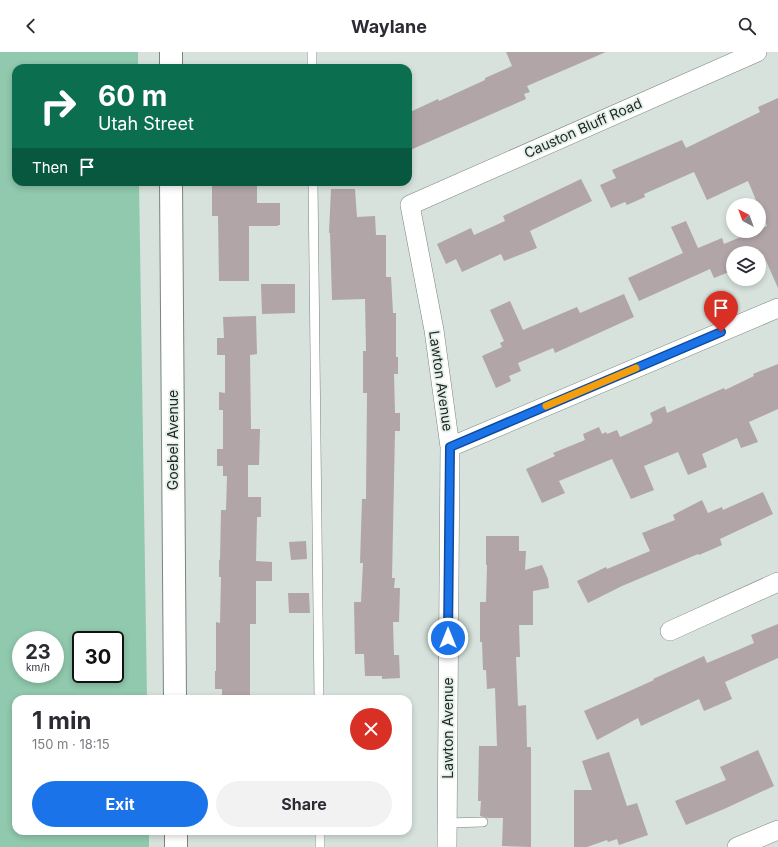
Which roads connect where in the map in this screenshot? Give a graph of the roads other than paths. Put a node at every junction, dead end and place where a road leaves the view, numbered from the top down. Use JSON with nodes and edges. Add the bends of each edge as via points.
{"nodes":[{"id":1,"x":170,"y":52,"type":"edge"},
{"id":2,"x":312,"y":52,"type":"edge"},
{"id":3,"x":757,"y":52,"type":"edge"},
{"id":4,"x":171,"y":64,"type":"edge"},
{"id":5,"x":312,"y":64,"type":"edge"},
{"id":6,"x":171,"y":186,"type":"edge"},
{"id":7,"x":313,"y":186,"type":"edge"},
{"id":8,"x":410,"y":205,"type":"joint"},
{"id":9,"x":778,"y":308,"type":"edge"},
{"id":10,"x":450,"y":447,"type":"junction"},
{"id":11,"x":778,"y":582,"type":"edge"},
{"id":12,"x":670,"y":631,"type":"dead end"},
{"id":13,"x":175,"y":695,"type":"edge"},
{"id":14,"x":319,"y":695,"type":"edge"},
{"id":15,"x":483,"y":822,"type":"dead end"},
{"id":16,"x":447,"y":823,"type":"junction"},
{"id":17,"x":778,"y":830,"type":"edge"},
{"id":18,"x":176,"y":835,"type":"edge"},
{"id":19,"x":320,"y":835,"type":"edge"},
{"id":20,"x":176,"y":847,"type":"edge"},
{"id":21,"x":320,"y":847,"type":"edge"},
{"id":22,"x":447,"y":847,"type":"edge"},
{"id":23,"x":737,"y":847,"type":"edge"}],
"edges":[{"from":1,"to":4,"type":"street"},
{"from":2,"to":5,"type":"lane"},
{"from":3,"to":8,"type":"street","name":"Causton Bluff Road"},
{"from":6,"to":13,"type":"street","name":"Goebel Avenue"},
{"from":7,"to":14,"type":"lane"},
{"from":8,"to":10,"type":"street","name":"Lawton Avenue","via":[[434,330]]},
{"from":9,"to":10,"type":"street"},
{"from":10,"to":16,"type":"street","name":"Lawton Avenue"},
{"from":11,"to":12,"type":"street"},
{"from":15,"to":16,"type":"lane"},
{"from":16,"to":22,"type":"street","name":"Lawton Avenue"},
{"from":17,"to":23,"type":"street"},
{"from":18,"to":20,"type":"street"},
{"from":19,"to":21,"type":"lane"}]}
